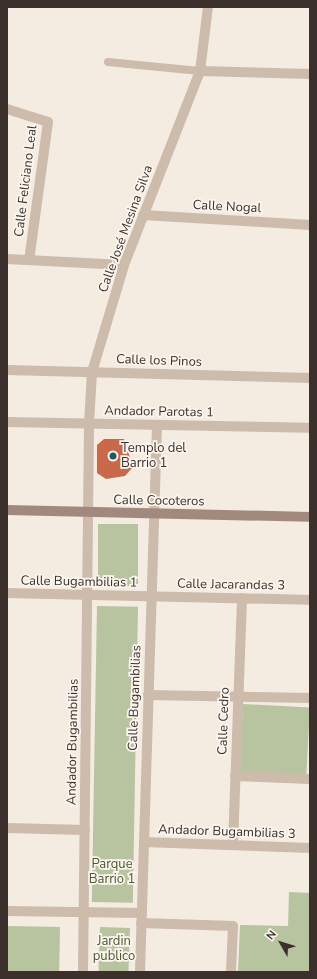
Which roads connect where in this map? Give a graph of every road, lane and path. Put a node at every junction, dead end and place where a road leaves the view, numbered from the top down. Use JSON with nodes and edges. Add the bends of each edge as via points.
{"nodes":[{"id":1,"x":208,"y":7,"type":"edge"},
{"id":2,"x":108,"y":62,"type":"dead end"},
{"id":3,"x":200,"y":71,"type":"junction"},
{"id":4,"x":310,"y":74,"type":"edge"},
{"id":5,"x":7,"y":109,"type":"edge"},
{"id":6,"x":143,"y":216,"type":"junction"},
{"id":7,"x":310,"y":225,"type":"edge"},
{"id":8,"x":7,"y":259,"type":"edge"},
{"id":9,"x":29,"y":260,"type":"junction"},
{"id":10,"x":124,"y":265,"type":"junction"},
{"id":11,"x":7,"y":370,"type":"edge"},
{"id":12,"x":92,"y":372,"type":"junction"},
{"id":13,"x":310,"y":378,"type":"edge"},
{"id":14,"x":7,"y":422,"type":"edge"},
{"id":15,"x":89,"y":424,"type":"junction"},
{"id":16,"x":157,"y":425,"type":"junction"},
{"id":17,"x":310,"y":428,"type":"edge"},
{"id":18,"x":7,"y":510,"type":"edge"},
{"id":19,"x":90,"y":512,"type":"junction"},
{"id":20,"x":154,"y":514,"type":"junction"},
{"id":21,"x":310,"y":516,"type":"edge"},
{"id":22,"x":7,"y":593,"type":"edge"},
{"id":23,"x":88,"y":595,"type":"junction"},
{"id":24,"x":151,"y":596,"type":"junction"},
{"id":25,"x":242,"y":598,"type":"junction"},
{"id":26,"x":310,"y":600,"type":"edge"},
{"id":27,"x":148,"y":695,"type":"junction"},
{"id":28,"x":238,"y":696,"type":"junction"},
{"id":29,"x":310,"y":698,"type":"edge"},
{"id":30,"x":235,"y":776,"type":"junction"},
{"id":31,"x":310,"y":779,"type":"edge"},
{"id":32,"x":7,"y":828,"type":"edge"},
{"id":33,"x":85,"y":830,"type":"junction"},
{"id":34,"x":144,"y":842,"type":"junction"},
{"id":35,"x":233,"y":845,"type":"junction"},
{"id":36,"x":310,"y":848,"type":"edge"},
{"id":37,"x":7,"y":911,"type":"edge"},
{"id":38,"x":84,"y":912,"type":"junction"},
{"id":39,"x":142,"y":918,"type":"junction"},
{"id":40,"x":83,"y":972,"type":"edge"},
{"id":41,"x":140,"y":972,"type":"edge"},
{"id":42,"x":231,"y":972,"type":"edge"}],
"edges":[{"from":1,"to":3,"type":"street","name":"Calle José Mesina Silva"},
{"from":2,"to":3,"type":"lane"},
{"from":3,"to":4,"type":"street"},
{"from":3,"to":6,"type":"street","name":"Calle José Mesina Silva"},
{"from":5,"to":9,"type":"street","name":"Calle Feliciano Leal","via":[[48,122]]},
{"from":6,"to":7,"type":"street","name":"Calle Nogal"},
{"from":6,"to":10,"type":"street","name":"Calle José Mesina Silva"},
{"from":8,"to":9,"type":"street"},
{"from":9,"to":10,"type":"street"},
{"from":10,"to":12,"type":"street","name":"Calle José Mesina Silva"},
{"from":11,"to":12,"type":"street","name":"Calle los Pinos"},
{"from":12,"to":13,"type":"street","name":"Calle los Pinos"},
{"from":12,"to":15,"type":"street","name":"Calle José Mesina Silva"},
{"from":14,"to":15,"type":"street","name":"Andador Parotas 1"},
{"from":15,"to":16,"type":"street","name":"Andador Parotas 1"},
{"from":15,"to":19,"type":"street","name":"Calle José Mesina Silva"},
{"from":16,"to":17,"type":"street","name":"Andador Parotas 1"},
{"from":16,"to":20,"type":"street","name":"Calle Bugambilias"},
{"from":18,"to":19,"type":"street","name":"Calle Cocoteros"},
{"from":19,"to":20,"type":"street","name":"Calle Cocoteros"},
{"from":19,"to":23,"type":"street","name":"Andador Bugambilias"},
{"from":20,"to":21,"type":"street","name":"Calle Cocoteros"},
{"from":20,"to":24,"type":"street","name":"Calle Bugambilias"},
{"from":22,"to":23,"type":"street","name":"Calle Bugambilias 1"},
{"from":23,"to":24,"type":"street","name":"Calle Bugambilias 1"},
{"from":23,"to":33,"type":"street","name":"Andador Bugambilias"},
{"from":24,"to":25,"type":"street","name":"Calle Jacarandas 3"},
{"from":24,"to":27,"type":"street","name":"Calle Bugambilias"},
{"from":25,"to":26,"type":"street","name":"Calle Jacarandas 3"},
{"from":25,"to":28,"type":"street","name":"Calle Cedro"},
{"from":27,"to":28,"type":"street"},
{"from":27,"to":34,"type":"street","name":"Calle Bugambilias"},
{"from":28,"to":29,"type":"street"},
{"from":28,"to":30,"type":"street","name":"Calle Cedro"},
{"from":30,"to":31,"type":"street"},
{"from":30,"to":35,"type":"street","name":"Calle Cedro"},
{"from":32,"to":33,"type":"street"},
{"from":33,"to":38,"type":"street","name":"Andador Bugambilias"},
{"from":34,"to":35,"type":"street","name":"Andador Bugambilias 3"},
{"from":34,"to":39,"type":"street","name":"Calle Bugambilias"},
{"from":35,"to":36,"type":"street","name":"Andador Bugambilias 3"},
{"from":37,"to":38,"type":"street"},
{"from":38,"to":39,"type":"street"},
{"from":38,"to":40,"type":"street","name":"Andador Bugambilias"},
{"from":39,"to":41,"type":"street","name":"Calle Bugambilias"},
{"from":39,"to":42,"type":"street","via":[[233,926]]}]}
